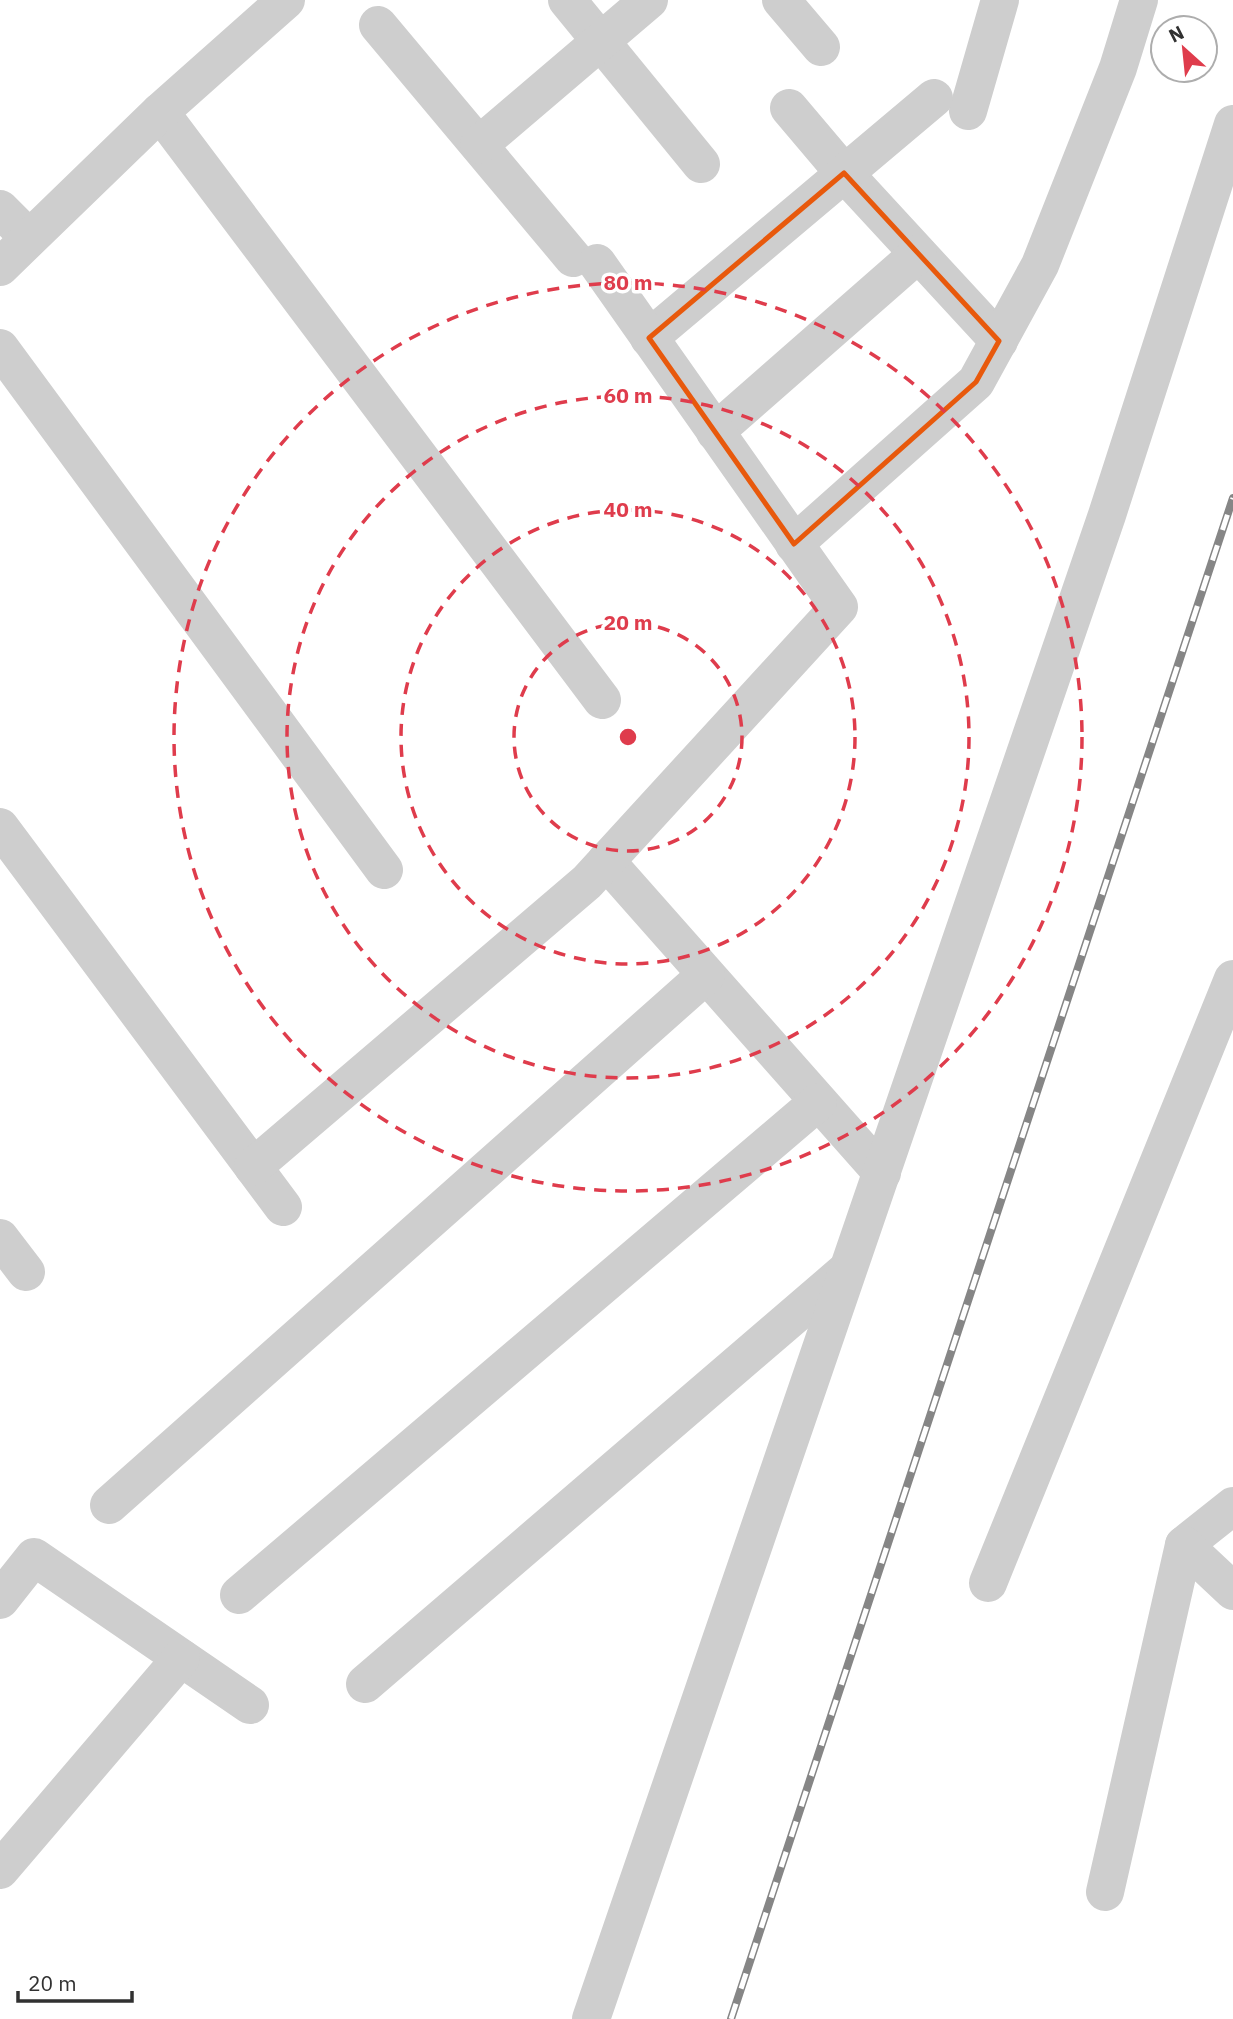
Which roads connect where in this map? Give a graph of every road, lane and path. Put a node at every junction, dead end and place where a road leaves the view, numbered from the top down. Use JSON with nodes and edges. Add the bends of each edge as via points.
{"nodes":[{"id":1,"x":286,"y":0,"type":"edge"},
{"id":2,"x":567,"y":0,"type":"edge"},
{"id":3,"x":649,"y":0,"type":"edge"},
{"id":4,"x":781,"y":0,"type":"edge"},
{"id":5,"x":1000,"y":0,"type":"edge"},
{"id":6,"x":1139,"y":0,"type":"edge"},
{"id":7,"x":378,"y":25,"type":"dead end"},
{"id":8,"x":602,"y":41,"type":"junction"},
{"id":9,"x":821,"y":47,"type":"dead end"},
{"id":10,"x":789,"y":108,"type":"dead end"},
{"id":11,"x":159,"y":112,"type":"junction"},
{"id":12,"x":1233,"y":124,"type":"edge"},
{"id":13,"x":479,"y":145,"type":"junction"},
{"id":14,"x":701,"y":164,"type":"dead end"},
{"id":15,"x":844,"y":173,"type":"junction"},
{"id":16,"x":0,"y":209,"type":"edge"},
{"id":17,"x":29,"y":238,"type":"junction"},
{"id":18,"x":918,"y":254,"type":"junction"},
{"id":19,"x":0,"y":267,"type":"edge"},
{"id":20,"x":649,"y":338,"type":"junction"},
{"id":21,"x":999,"y":341,"type":"junction"},
{"id":22,"x":0,"y":348,"type":"edge"},
{"id":23,"x":715,"y":432,"type":"junction"},
{"id":24,"x":793,"y":544,"type":"junction"},
{"id":25,"x":602,"y":700,"type":"dead end"},
{"id":26,"x":0,"y":827,"type":"edge"},
{"id":27,"x":606,"y":861,"type":"junction"},
{"id":28,"x":384,"y":870,"type":"dead end"},
{"id":29,"x":706,"y":975,"type":"junction"},
{"id":30,"x":1233,"y":979,"type":"edge"},
{"id":31,"x":818,"y":1101,"type":"junction"},
{"id":32,"x":253,"y":1167,"type":"junction"},
{"id":33,"x":882,"y":1173,"type":"junction"},
{"id":34,"x":283,"y":1207,"type":"dead end"},
{"id":35,"x":0,"y":1238,"type":"edge"},
{"id":36,"x":849,"y":1269,"type":"junction"},
{"id":37,"x":26,"y":1272,"type":"dead end"},
{"id":38,"x":109,"y":1504,"type":"dead end"},
{"id":39,"x":1233,"y":1506,"type":"edge"},
{"id":40,"x":1184,"y":1545,"type":"junction"},
{"id":41,"x":988,"y":1583,"type":"dead end"},
{"id":42,"x":1233,"y":1591,"type":"edge"},
{"id":43,"x":239,"y":1595,"type":"dead end"},
{"id":44,"x":0,"y":1601,"type":"edge"},
{"id":45,"x":181,"y":1658,"type":"junction"},
{"id":46,"x":365,"y":1684,"type":"dead end"},
{"id":47,"x":250,"y":1705,"type":"dead end"},
{"id":48,"x":0,"y":1870,"type":"edge"},
{"id":49,"x":1105,"y":1892,"type":"dead end"},
{"id":50,"x":591,"y":2019,"type":"edge"}],
"edges":[{"from":1,"to":11,"type":"street"},
{"from":2,"to":8,"type":"street"},
{"from":3,"to":8,"type":"street"},
{"from":4,"to":9,"type":"street"},
{"from":5,"to":15,"type":"street","via":[[951,104]]},
{"from":6,"to":21,"type":"street","via":[[1118,68],[1040,265]]},
{"from":7,"to":13,"type":"street"},
{"from":8,"to":13,"type":"street"},
{"from":8,"to":14,"type":"street"},
{"from":10,"to":15,"type":"street"},
{"from":11,"to":17,"type":"street"},
{"from":11,"to":25,"type":"street"},
{"from":12,"to":33,"type":"street","via":[[1107,515]]},
{"from":13,"to":20,"type":"street"},
{"from":15,"to":18,"type":"street"},
{"from":15,"to":20,"type":"street"},
{"from":16,"to":17,"type":"street"},
{"from":17,"to":19,"type":"street"},
{"from":18,"to":21,"type":"street"},
{"from":18,"to":23,"type":"street"},
{"from":20,"to":23,"type":"street"},
{"from":21,"to":24,"type":"street","via":[[976,383]]},
{"from":22,"to":28,"type":"street"},
{"from":23,"to":24,"type":"street"},
{"from":24,"to":27,"type":"street","via":[[839,607]]},
{"from":26,"to":32,"type":"street"},
{"from":27,"to":29,"type":"street"},
{"from":27,"to":32,"type":"street"},
{"from":29,"to":31,"type":"street"},
{"from":29,"to":38,"type":"street"},
{"from":30,"to":41,"type":"street"},
{"from":31,"to":33,"type":"street"},
{"from":31,"to":43,"type":"street"},
{"from":32,"to":34,"type":"street"},
{"from":33,"to":36,"type":"street"},
{"from":35,"to":37,"type":"street"},
{"from":36,"to":46,"type":"street"},
{"from":36,"to":50,"type":"street"},
{"from":39,"to":40,"type":"street"},
{"from":40,"to":42,"type":"street"},
{"from":40,"to":49,"type":"street"},
{"from":44,"to":45,"type":"street","via":[[34,1557]]},
{"from":45,"to":47,"type":"street"},
{"from":45,"to":48,"type":"street"}]}
